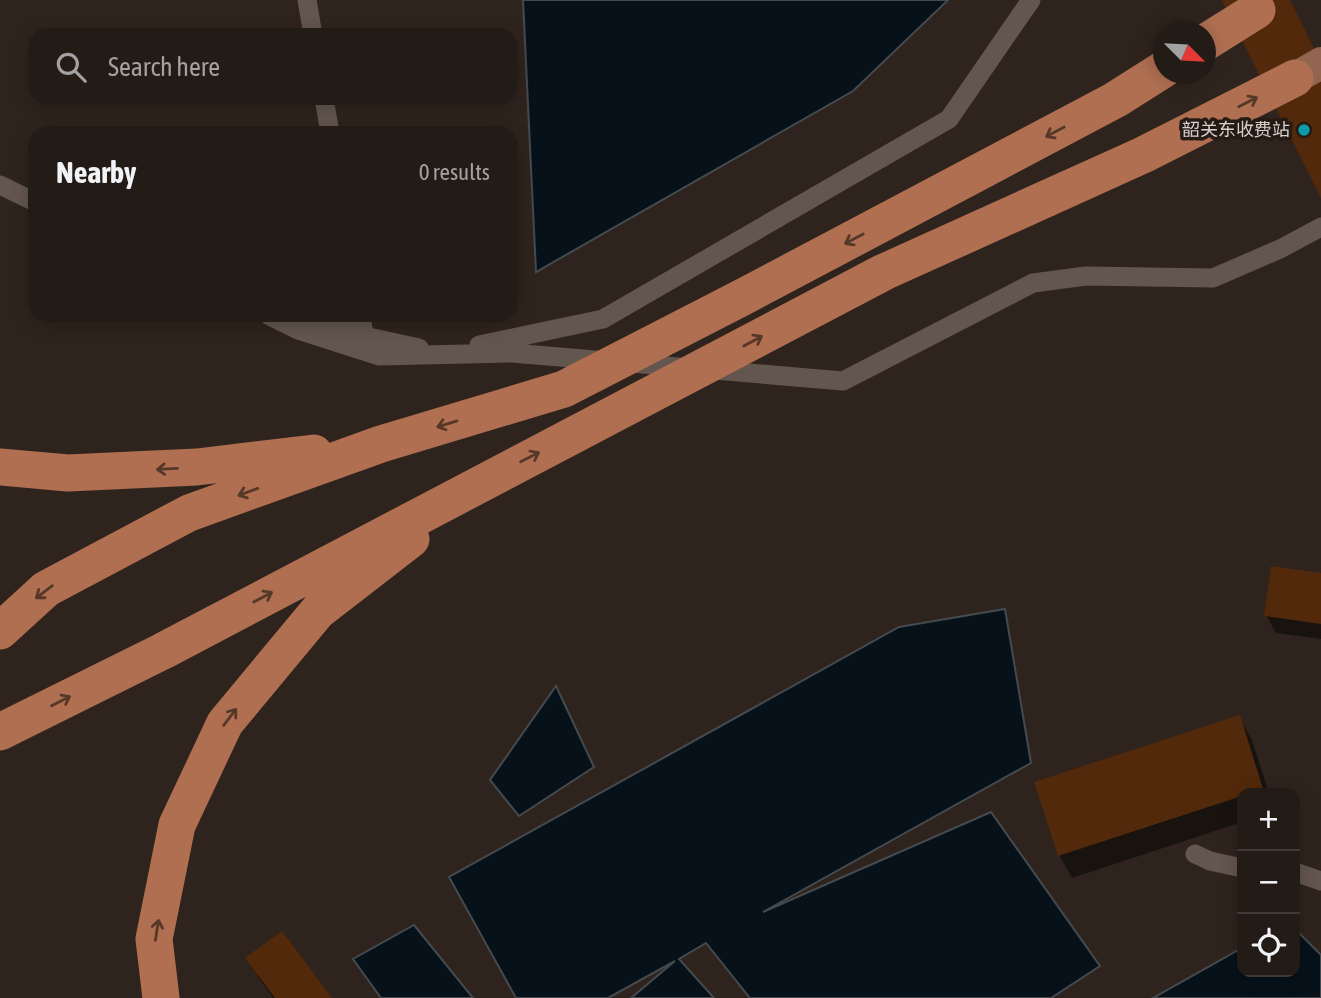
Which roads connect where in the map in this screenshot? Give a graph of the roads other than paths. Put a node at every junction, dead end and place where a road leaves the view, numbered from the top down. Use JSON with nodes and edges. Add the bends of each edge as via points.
{"nodes":[{"id":1,"x":307,"y":0,"type":"edge"},
{"id":2,"x":1031,"y":0,"type":"edge"},
{"id":3,"x":1266,"y":5,"type":"edge"},
{"id":4,"x":312,"y":28,"type":"edge"},
{"id":5,"x":1216,"y":36,"type":"edge"},
{"id":6,"x":1308,"y":70,"type":"edge"},
{"id":7,"x":1153,"y":76,"type":"edge"},
{"id":8,"x":325,"y":105,"type":"edge"},
{"id":9,"x":329,"y":126,"type":"edge"},
{"id":10,"x":0,"y":184,"type":"edge"},
{"id":11,"x":28,"y":198,"type":"edge"},
{"id":12,"x":1321,"y":227,"type":"edge"},
{"id":13,"x":282,"y":322,"type":"edge"},
{"id":14,"x":326,"y":322,"type":"edge"},
{"id":15,"x":362,"y":322,"type":"edge"},
{"id":16,"x":364,"y":337,"type":"junction"},
{"id":17,"x":381,"y":444,"type":"junction"},
{"id":18,"x":0,"y":467,"type":"edge"},
{"id":19,"x":489,"y":478,"type":"junction"},
{"id":20,"x":0,"y":631,"type":"edge"},
{"id":21,"x":0,"y":732,"type":"edge"},
{"id":22,"x":1195,"y":855,"type":"dead end"},
{"id":23,"x":1237,"y":867,"type":"edge"},
{"id":24,"x":1300,"y":874,"type":"edge"},
{"id":25,"x":1321,"y":881,"type":"edge"},
{"id":26,"x":161,"y":998,"type":"edge"}],
"edges":[{"from":1,"to":4,"type":"street"},
{"from":2,"to":16,"type":"street","via":[[949,119],[603,319],[443,353]]},
{"from":3,"to":5,"type":"highway"},
{"from":19,"to":6,"type":"highway","one_way":true,"via":[[884,272],[1143,155]]},
{"from":7,"to":17,"type":"highway","one_way":true,"via":[[564,389]]},
{"from":8,"to":9,"type":"street"},
{"from":10,"to":11,"type":"street"},
{"from":12,"to":13,"type":"street","via":[[1213,278],[1086,276],[1033,283],[843,381],[512,353],[379,356]]},
{"from":14,"to":16,"type":"street"},
{"from":15,"to":16,"type":"street"},
{"from":17,"to":18,"type":"highway","one_way":true,"via":[[197,467],[68,473]]},
{"from":17,"to":20,"type":"highway","one_way":true,"via":[[189,513],[46,589]]},
{"from":21,"to":19,"type":"highway","one_way":true},
{"from":26,"to":19,"type":"highway","one_way":true,"via":[[154,939],[177,825],[225,723],[318,611]]},
{"from":22,"to":23,"type":"street"},
{"from":24,"to":25,"type":"street"}]}
